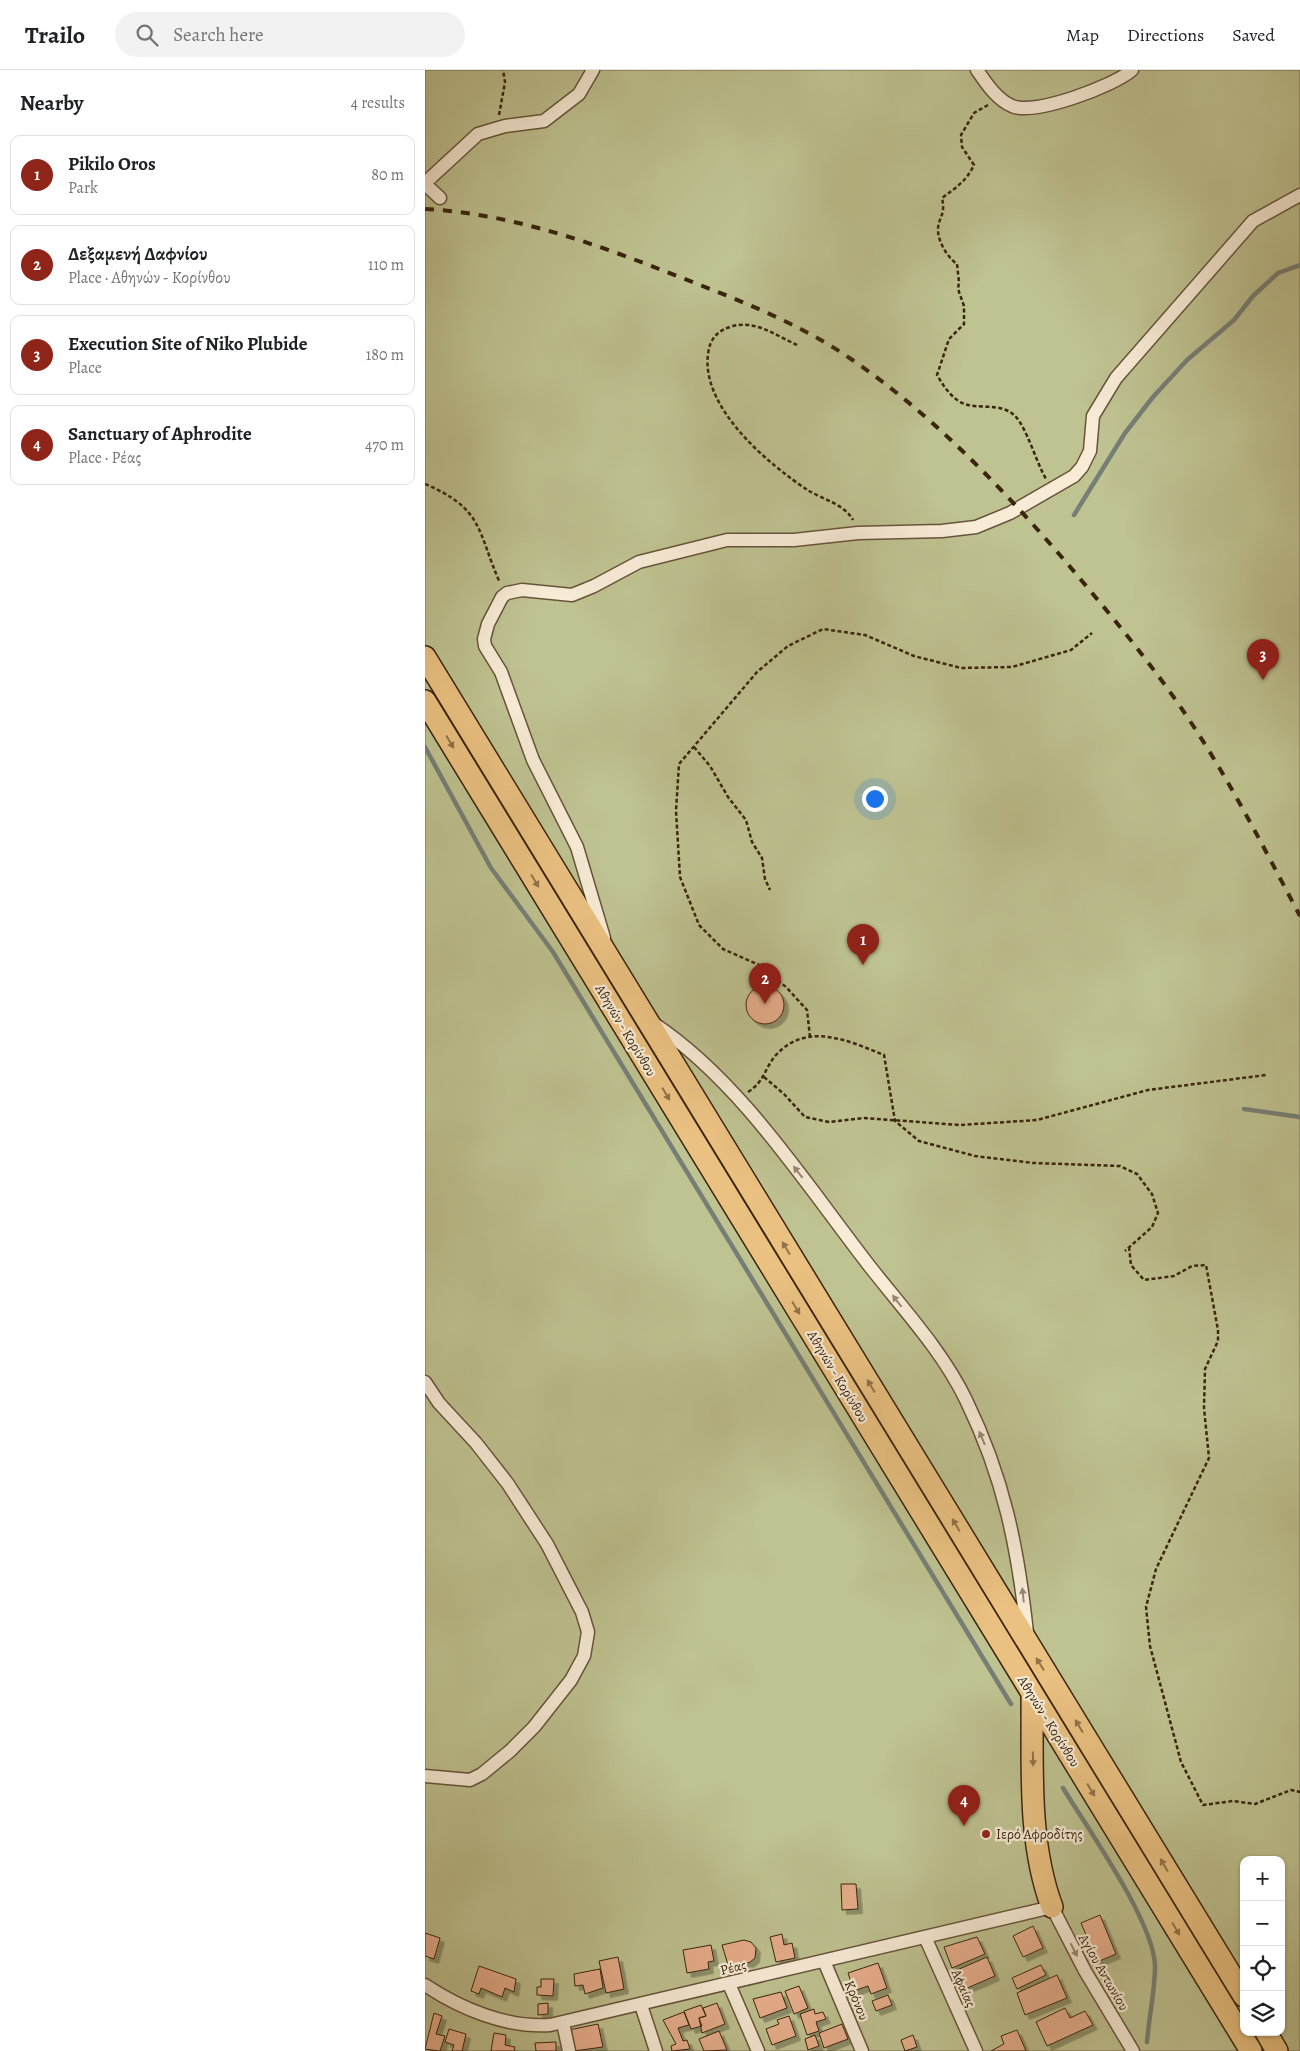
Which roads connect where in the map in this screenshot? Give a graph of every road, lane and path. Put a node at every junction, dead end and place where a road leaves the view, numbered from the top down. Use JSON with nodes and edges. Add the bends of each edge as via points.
{"nodes":[{"id":1,"x":503,"y":70,"type":"edge"},
{"id":2,"x":593,"y":70,"type":"edge"},
{"id":3,"x":977,"y":70,"type":"edge"},
{"id":4,"x":1132,"y":70,"type":"edge"},
{"id":5,"x":998,"y":95,"type":"junction"},
{"id":6,"x":497,"y":129,"type":"junction"},
{"id":7,"x":425,"y":184,"type":"edge"},
{"id":8,"x":1300,"y":195,"type":"edge"},
{"id":9,"x":440,"y":198,"type":"dead end"},
{"id":10,"x":797,"y":345,"type":"dead end"},
{"id":11,"x":425,"y":484,"type":"edge"},
{"id":12,"x":1051,"y":489,"type":"junction"},
{"id":13,"x":858,"y":533,"type":"junction"},
{"id":14,"x":507,"y":593,"type":"junction"},
{"id":15,"x":1092,"y":633,"type":"dead end"},
{"id":16,"x":425,"y":657,"type":"edge"},
{"id":17,"x":425,"y":701,"type":"edge"},
{"id":18,"x":694,"y":747,"type":"junction"},
{"id":19,"x":770,"y":890,"type":"dead end"},
{"id":20,"x":608,"y":956,"type":"junction"},
{"id":21,"x":646,"y":1018,"type":"junction"},
{"id":22,"x":810,"y":1038,"type":"junction"},
{"id":23,"x":1266,"y":1075,"type":"dead end"},
{"id":24,"x":764,"y":1077,"type":"junction"},
{"id":25,"x":739,"y":1098,"type":"junction"},
{"id":26,"x":895,"y":1121,"type":"junction"},
{"id":27,"x":1129,"y":1247,"type":"junction"},
{"id":28,"x":1125,"y":1251,"type":"dead end"},
{"id":29,"x":425,"y":1382,"type":"edge"},
{"id":30,"x":1028,"y":1643,"type":"junction"},
{"id":31,"x":1032,"y":1693,"type":"junction"},
{"id":32,"x":425,"y":1776,"type":"edge"},
{"id":33,"x":1300,"y":1792,"type":"edge"},
{"id":34,"x":1052,"y":1907,"type":"junction"},
{"id":35,"x":925,"y":1937,"type":"junction"},
{"id":36,"x":824,"y":1961,"type":"junction"},
{"id":37,"x":729,"y":1984,"type":"junction"},
{"id":38,"x":425,"y":1985,"type":"edge"},
{"id":39,"x":1241,"y":1991,"type":"edge"},
{"id":40,"x":641,"y":2005,"type":"junction"},
{"id":41,"x":563,"y":2023,"type":"junction"},
{"id":42,"x":1268,"y":2036,"type":"edge"},
{"id":43,"x":569,"y":2051,"type":"edge"},
{"id":44,"x":656,"y":2051,"type":"edge"},
{"id":45,"x":758,"y":2051,"type":"edge"},
{"id":46,"x":862,"y":2051,"type":"edge"},
{"id":47,"x":976,"y":2051,"type":"edge"},
{"id":48,"x":1133,"y":2051,"type":"edge"},
{"id":49,"x":1251,"y":2051,"type":"edge"},
{"id":50,"x":1277,"y":2051,"type":"edge"}],
"edges":[{"from":1,"to":6,"type":"path","via":[[505,82]]},
{"from":2,"to":6,"type":"street","via":[[579,94],[544,121]]},
{"from":3,"to":5,"type":"street"},
{"from":4,"to":5,"type":"street","via":[[1092,92],[1042,107],[1013,107]]},
{"from":5,"to":12,"type":"path","via":[[992,103],[974,113],[961,135],[962,147],[974,165],[967,179],[941,198],[944,208],[938,229],[948,258],[957,264],[957,289],[965,316],[964,324],[949,339],[937,375],[960,402],[969,406],[998,408],[1015,416]]},
{"from":6,"to":7,"type":"street","via":[[478,134]]},
{"from":7,"to":9,"type":"street"},
{"from":8,"to":12,"type":"street","via":[[1253,221],[1116,378],[1093,416],[1090,451],[1082,467]]},
{"from":10,"to":13,"type":"path","via":[[756,326],[725,328],[716,333],[709,346],[708,377],[722,409],[744,435],[787,476],[843,508]]},
{"from":11,"to":14,"type":"path","via":[[459,502],[475,518],[495,572]]},
{"from":12,"to":13,"type":"street","via":[[1011,513],[975,527]]},
{"from":13,"to":14,"type":"street","via":[[794,540],[714,542],[639,562],[572,594],[539,590]]},
{"from":14,"to":20,"type":"street","via":[[498,602],[488,624],[485,646],[501,672],[533,760],[577,847]]},
{"from":15,"to":18,"type":"path","via":[[1071,650],[1012,667],[961,668],[914,656],[865,635],[823,629],[788,646],[757,672]]},
{"from":16,"to":20,"type":"highway","name":"Αθηνών - Κορίνθου"},
{"from":17,"to":31,"type":"highway","name":"Αθηνών - Κορίνθου","one_way":true},
{"from":18,"to":19,"type":"path","via":[[747,820],[752,842],[763,858],[765,879]]},
{"from":18,"to":22,"type":"path","via":[[679,764],[676,811],[680,877],[699,925],[723,949],[759,965],[786,987],[807,1010]]},
{"from":20,"to":21,"type":"highway","name":"Αθηνών - Κορίνθου"},
{"from":21,"to":25,"type":"street","via":[[686,1048]]},
{"from":30,"to":21,"type":"highway","name":"Αθηνών - Κορίνθου","one_way":true},
{"from":22,"to":24,"type":"path","via":[[798,1040],[776,1055]]},
{"from":22,"to":26,"type":"path","via":[[826,1035],[884,1055]]},
{"from":23,"to":26,"type":"path","via":[[1148,1090],[1037,1120],[960,1124]]},
{"from":24,"to":25,"type":"path"},
{"from":24,"to":26,"type":"path","via":[[805,1117],[829,1122],[864,1118]]},
{"from":30,"to":25,"type":"street","one_way":true,"via":[[1021,1578],[1006,1501],[966,1399],[932,1346]]},
{"from":26,"to":27,"type":"path","via":[[919,1141],[975,1156],[1033,1163],[1120,1166],[1137,1174],[1152,1194],[1158,1213],[1152,1227]]},
{"from":27,"to":28,"type":"path"},
{"from":27,"to":33,"type":"path","via":[[1131,1265],[1143,1280],[1174,1276],[1192,1266],[1207,1265],[1218,1330],[1218,1341],[1204,1376],[1209,1458],[1156,1569],[1146,1607],[1150,1646],[1181,1762],[1203,1805],[1233,1801],[1255,1804],[1291,1790]]},
{"from":29,"to":32,"type":"street","via":[[439,1404],[476,1443],[547,1544],[582,1612],[588,1632],[584,1656],[571,1680],[535,1727],[510,1751],[470,1780]]},
{"from":39,"to":30,"type":"highway","name":"Αθηνών - Κορίνθου","one_way":true},
{"from":31,"to":34,"type":"highway","one_way":true,"via":[[1034,1810],[1041,1868]]},
{"from":31,"to":49,"type":"highway","name":"Αθηνών - Κορίνθου","one_way":true},
{"from":34,"to":35,"type":"street","name":"Ρέας"},
{"from":34,"to":48,"type":"street","name":"Αγίου Αντωνίου","one_way":true,"via":[[1085,1971]]},
{"from":35,"to":36,"type":"street","name":"Ρέας"},
{"from":35,"to":47,"type":"street","name":"Αφαίας"},
{"from":36,"to":37,"type":"street","name":"Ρέας"},
{"from":36,"to":46,"type":"street","name":"Κρόνου"},
{"from":37,"to":40,"type":"street","name":"Ρέας"},
{"from":37,"to":45,"type":"street"},
{"from":38,"to":41,"type":"street","name":"Ρέας","via":[[447,1998],[509,2022],[530,2026]]},
{"from":40,"to":41,"type":"street","name":"Ρέας"},
{"from":40,"to":44,"type":"street"},
{"from":41,"to":43,"type":"street"},
{"from":42,"to":50,"type":"highway"}]}
